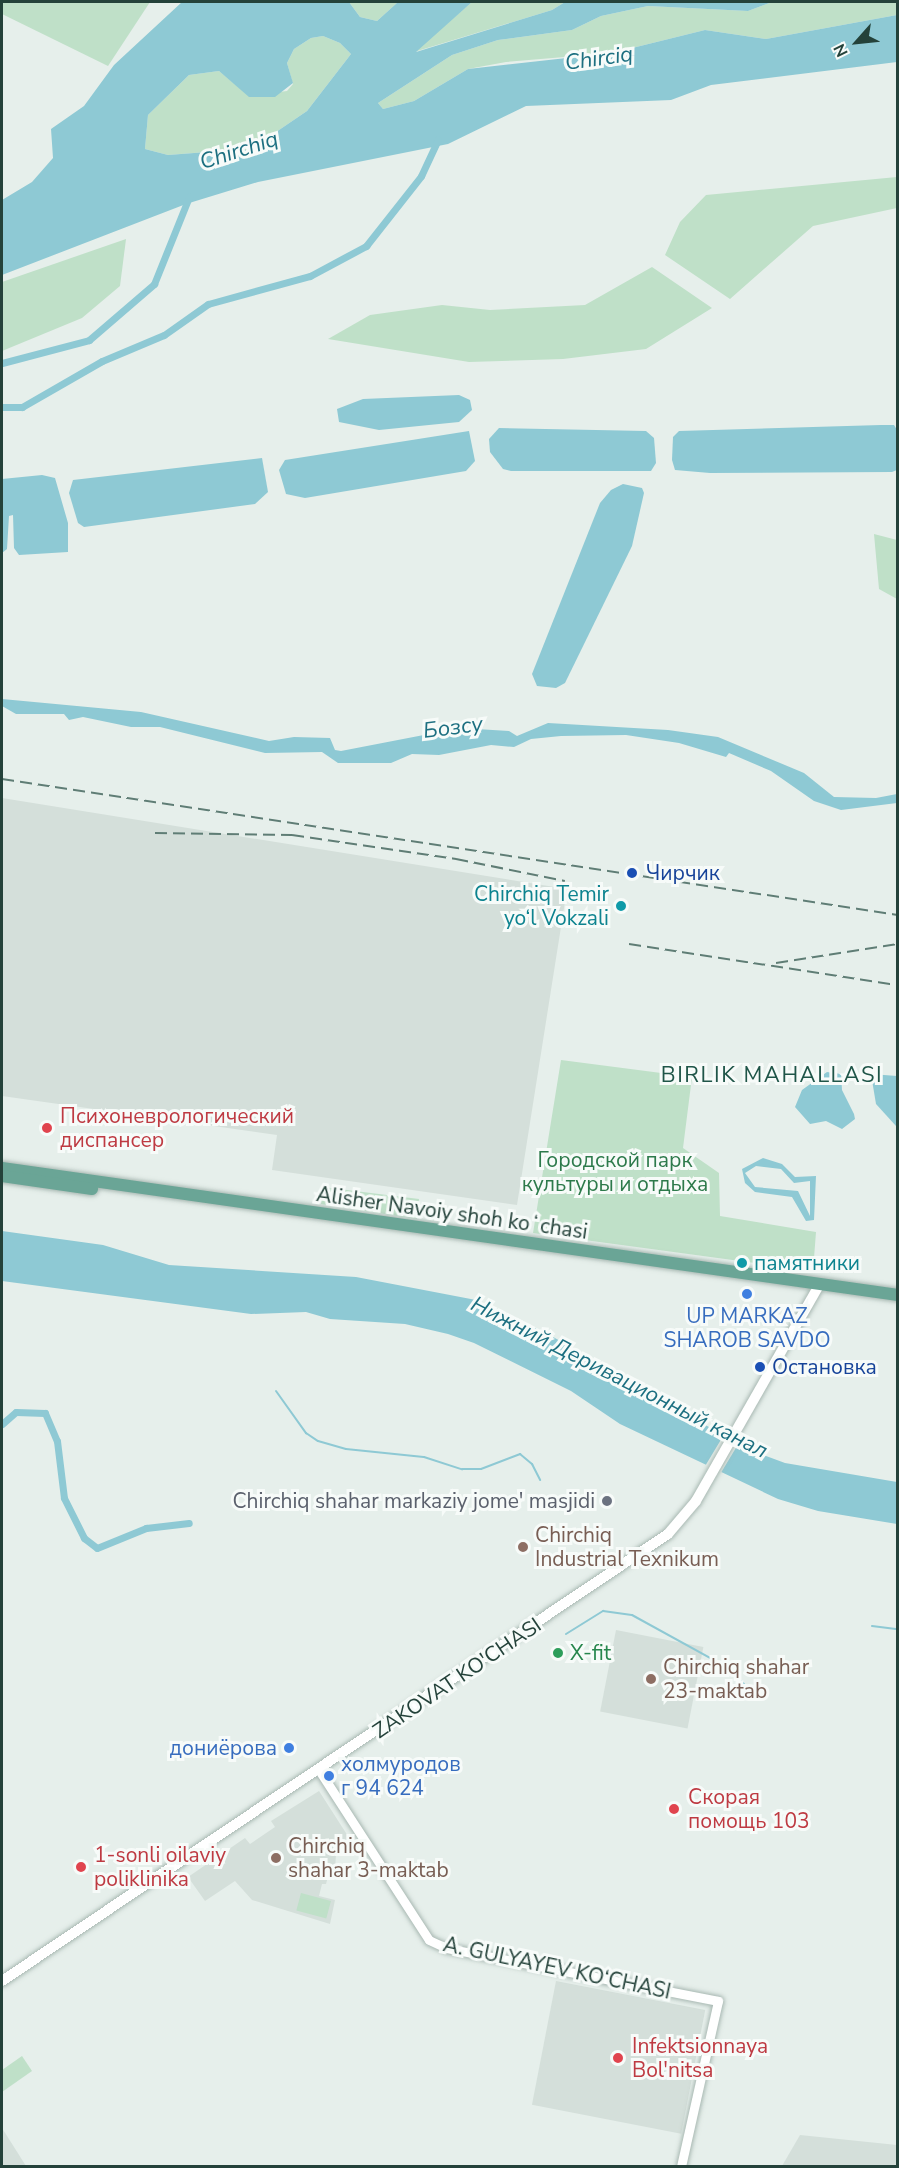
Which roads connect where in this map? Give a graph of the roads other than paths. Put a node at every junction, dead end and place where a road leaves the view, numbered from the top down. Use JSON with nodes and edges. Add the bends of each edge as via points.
{"nodes":[{"id":1,"x":2,"y":1168,"type":"edge"},
{"id":2,"x":2,"y":1176,"type":"edge"},
{"id":3,"x":521,"y":1245,"type":"junction"},
{"id":4,"x":818,"y":1288,"type":"junction"},
{"id":5,"x":897,"y":1295,"type":"edge"},
{"id":6,"x":897,"y":1302,"type":"edge"},
{"id":7,"x":319,"y":1770,"type":"junction"},
{"id":8,"x":2,"y":1981,"type":"edge"},
{"id":9,"x":681,"y":2166,"type":"edge"}],
"edges":[{"from":1,"to":3,"type":"main road","name":"Alisher Navoiy shoh koʻchasi"},
{"from":2,"to":3,"type":"main road","name":"Alisher Navoiy shoh koʻchasi"},
{"from":3,"to":4,"type":"main road","name":"Alisher Navoiy shoh koʻchasi"},
{"from":4,"to":5,"type":"main road","name":"Alisher Navoiy shoh koʻchasi"},
{"from":4,"to":6,"type":"main road","name":"Alisher Navoiy shoh koʻchasi"},
{"from":4,"to":7,"type":"main road","name":"ZAKOVAT KO'CHASI","via":[[684,1518],[659,1541]]},
{"from":7,"to":8,"type":"main road","name":"ZAKOVAT KO'CHASI"},
{"from":7,"to":9,"type":"street","name":"A. GULYAYEV KO‘CHASI","via":[[429,1940],[446,1948],[718,2001]]}]}
